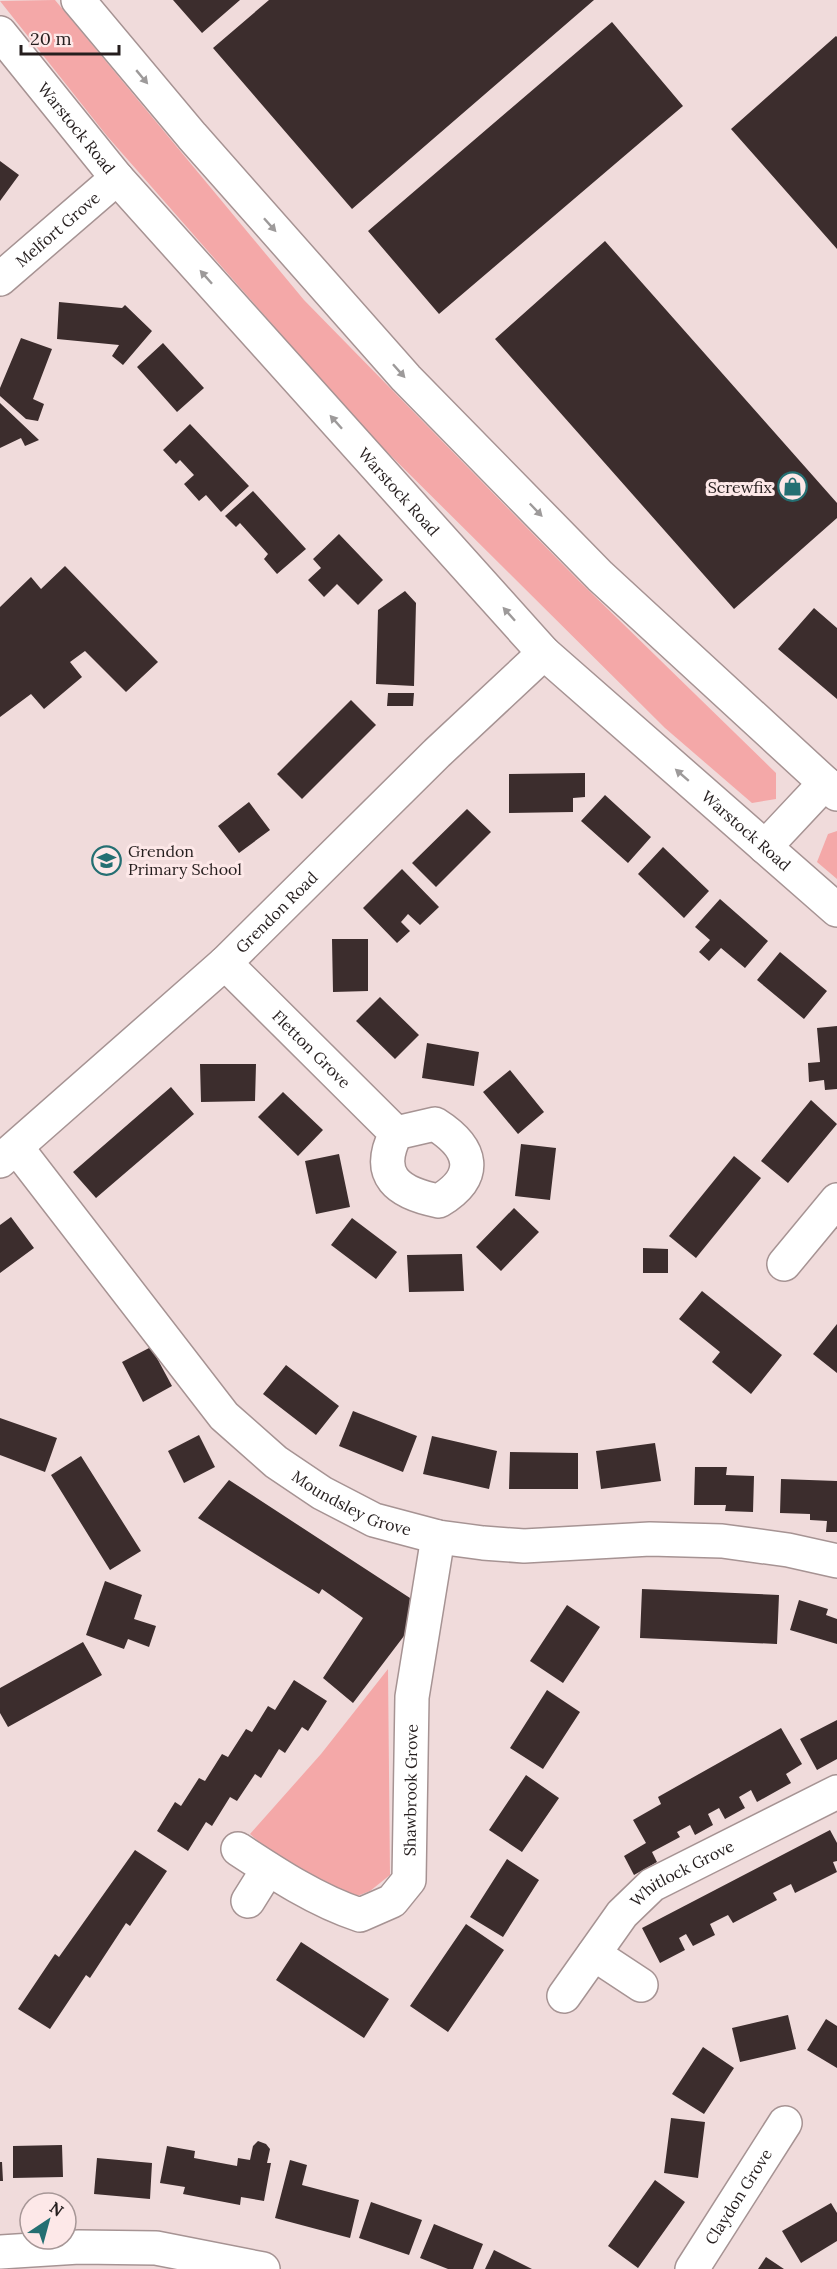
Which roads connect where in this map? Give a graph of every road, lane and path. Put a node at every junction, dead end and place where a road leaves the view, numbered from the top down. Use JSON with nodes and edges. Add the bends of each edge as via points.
{"nodes":[{"id":1,"x":78,"y":0,"type":"edge"},
{"id":2,"x":0,"y":33,"type":"edge"},
{"id":3,"x":117,"y":178,"type":"junction"},
{"id":4,"x":0,"y":279,"type":"edge"},
{"id":5,"x":544,"y":653,"type":"junction"},
{"id":6,"x":831,"y":789,"type":"edge"},
{"id":7,"x":765,"y":847,"type":"junction"},
{"id":8,"x":837,"y":910,"type":"edge"},
{"id":9,"x":225,"y":963,"type":"junction"},
{"id":10,"x":396,"y":1133,"type":"dead end"},
{"id":11,"x":9,"y":1155,"type":"edge"},
{"id":12,"x":837,"y":1200,"type":"edge"},
{"id":13,"x":784,"y":1264,"type":"dead end"},
{"id":14,"x":438,"y":1537,"type":"junction"},
{"id":15,"x":837,"y":1561,"type":"edge"},
{"id":16,"x":837,"y":1792,"type":"edge"},
{"id":17,"x":238,"y":1850,"type":"dead end"},
{"id":18,"x":268,"y":1869,"type":"junction"},
{"id":19,"x":248,"y":1901,"type":"dead end"},
{"id":20,"x":594,"y":1954,"type":"junction"},
{"id":21,"x":641,"y":1985,"type":"dead end"},
{"id":22,"x":564,"y":1996,"type":"dead end"},
{"id":23,"x":784,"y":2123,"type":"dead end"},
{"id":24,"x":14,"y":2257,"type":"edge"},
{"id":25,"x":263,"y":2269,"type":"edge"},
{"id":26,"x":692,"y":2269,"type":"edge"}],
"edges":[{"from":1,"to":6,"type":"street","one_way":true,"via":[[192,136],[406,378],[600,576]]},
{"from":2,"to":3,"type":"street","name":"Warstock Road"},
{"from":3,"to":4,"type":"street","name":"Melfort Grove"},
{"from":5,"to":3,"type":"street","name":"Warstock Road","one_way":true},
{"from":7,"to":5,"type":"street","name":"Warstock Road","one_way":true},
{"from":5,"to":9,"type":"street","name":"Grendon Road"},
{"from":6,"to":7,"type":"street"},
{"from":7,"to":8,"type":"street","name":"Warstock Road"},
{"from":9,"to":10,"type":"street","name":"Fletton Grove"},
{"from":9,"to":11,"type":"street","name":"Grendon Road"},
{"from":11,"to":14,"type":"street","name":"Moundsley Grove","via":[[224,1416],[276,1462],[322,1493],[374,1520]]},
{"from":12,"to":13,"type":"street"},
{"from":14,"to":15,"type":"street","name":"Moundsley Grove","via":[[524,1546],[650,1539],[722,1541]]},
{"from":14,"to":18,"type":"street","name":"Shawbrook Grove","via":[[412,1697],[409,1880],[392,1901],[360,1915]]},
{"from":16,"to":20,"type":"street","name":"Whitlock Grove","via":[[652,1885],[622,1914]]},
{"from":17,"to":18,"type":"street","name":"Shawbrook Grove"},
{"from":18,"to":19,"type":"street"},
{"from":20,"to":21,"type":"street"},
{"from":20,"to":22,"type":"street","name":"Whitlock Grove"},
{"from":23,"to":26,"type":"street","name":"Claydon Grove"},
{"from":24,"to":25,"type":"street","via":[[156,2248]]}]}
